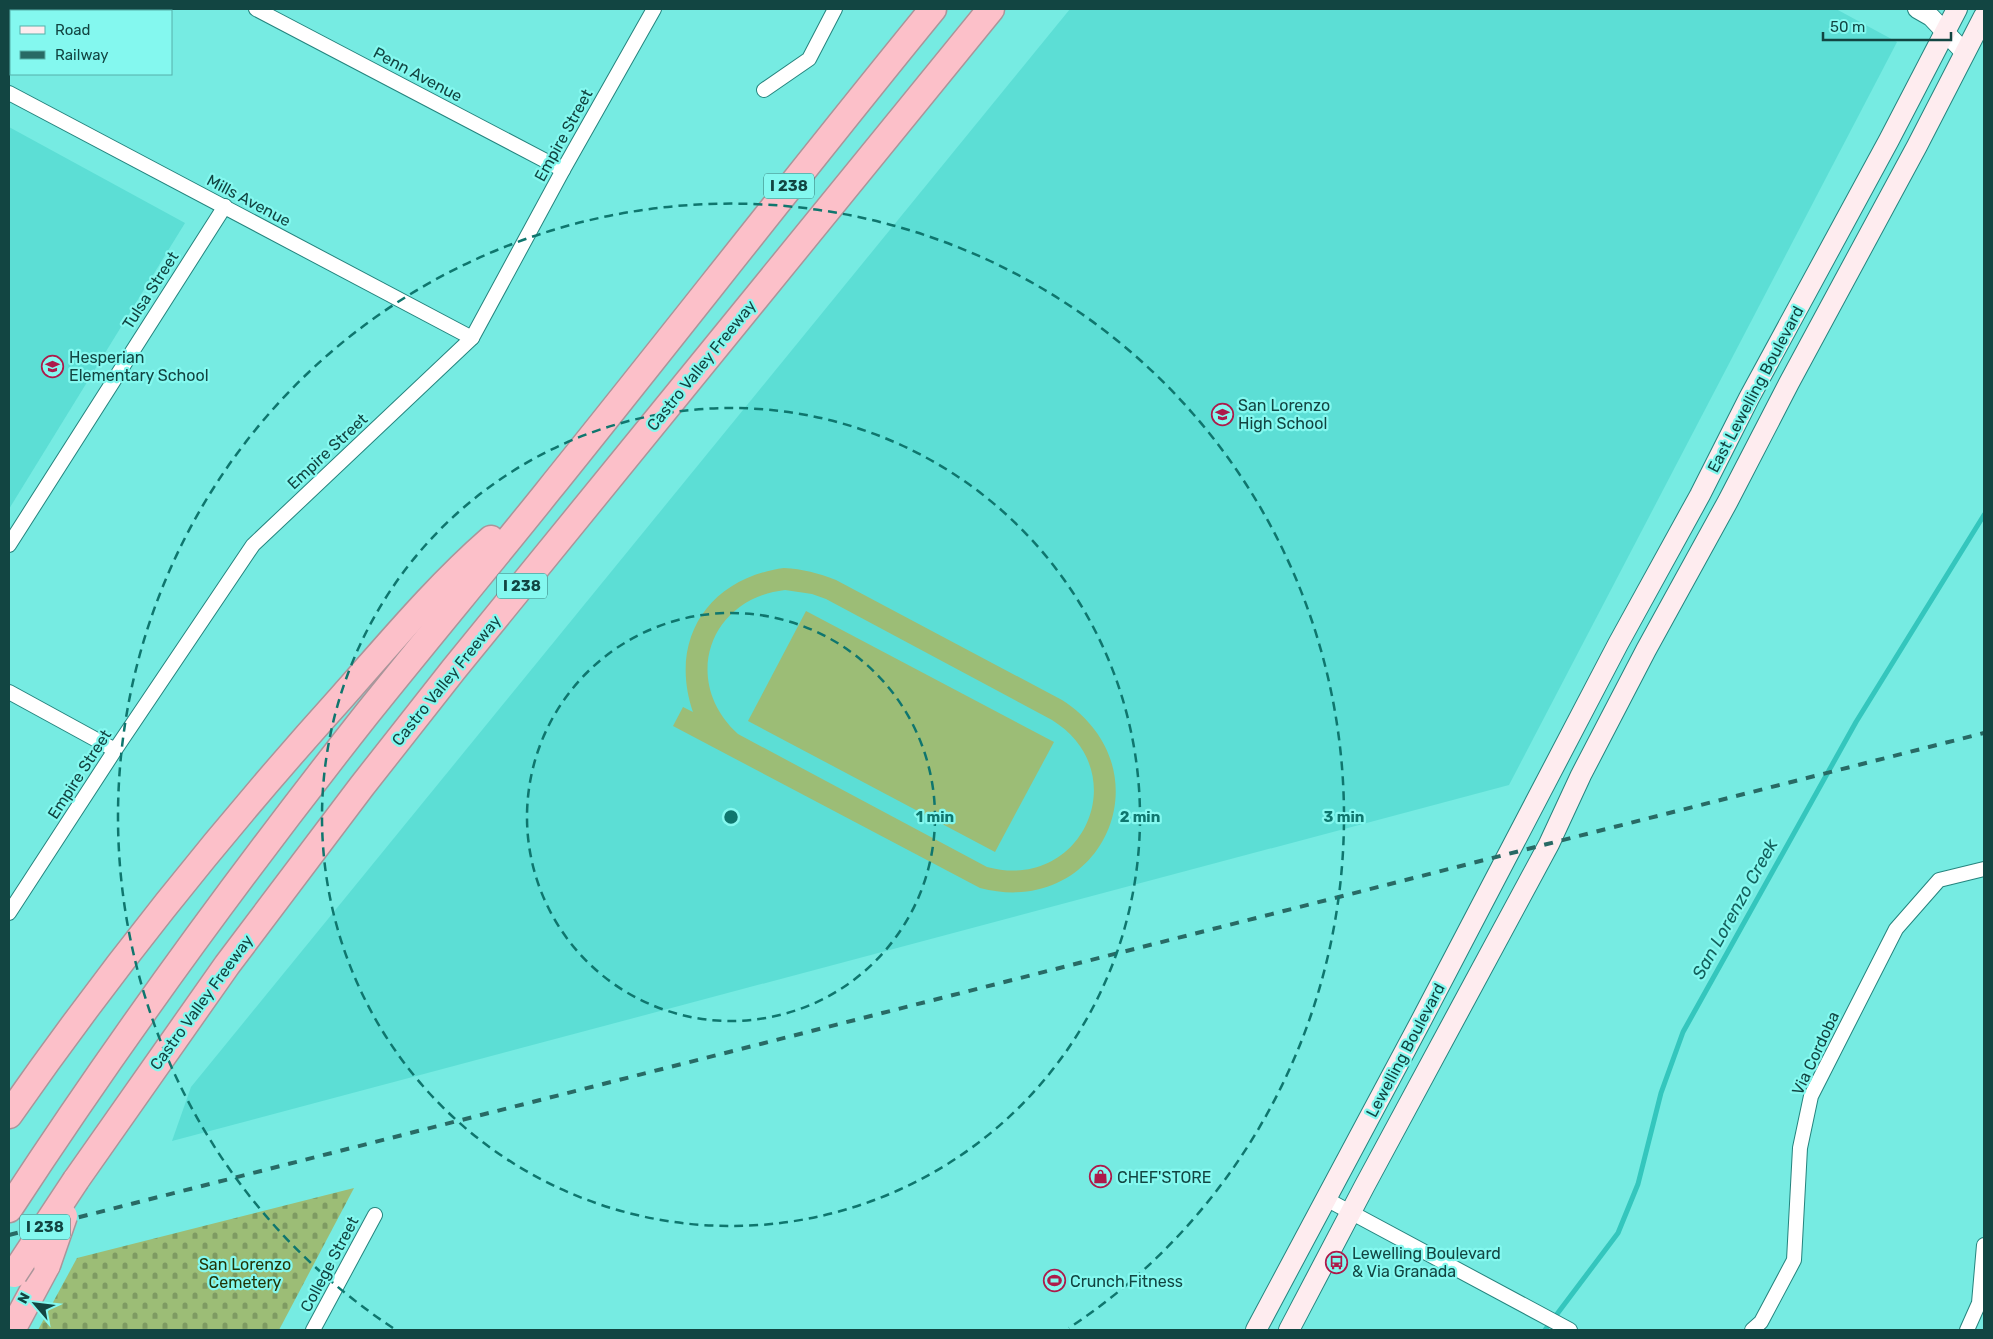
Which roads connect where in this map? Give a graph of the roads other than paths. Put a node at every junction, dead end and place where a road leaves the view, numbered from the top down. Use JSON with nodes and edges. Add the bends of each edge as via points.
{"nodes":[{"id":1,"x":256,"y":9,"type":"edge"},
{"id":2,"x":654,"y":9,"type":"edge"},
{"id":3,"x":835,"y":9,"type":"edge"},
{"id":4,"x":933,"y":9,"type":"edge"},
{"id":5,"x":991,"y":9,"type":"edge"},
{"id":6,"x":1917,"y":9,"type":"edge"},
{"id":7,"x":1958,"y":9,"type":"edge"},
{"id":8,"x":1984,"y":16,"type":"edge"},
{"id":9,"x":1946,"y":32,"type":"junction"},
{"id":10,"x":1965,"y":53,"type":"junction"},
{"id":11,"x":764,"y":90,"type":"dead end"},
{"id":12,"x":9,"y":93,"type":"edge"},
{"id":13,"x":563,"y":170,"type":"junction"},
{"id":14,"x":224,"y":206,"type":"junction"},
{"id":15,"x":472,"y":338,"type":"junction"},
{"id":16,"x":1739,"y":420,"type":"junction"},
{"id":17,"x":1765,"y":432,"type":"junction"},
{"id":18,"x":548,"y":491,"type":"junction"},
{"id":19,"x":9,"y":545,"type":"edge"},
{"id":20,"x":9,"y":692,"type":"edge"},
{"id":21,"x":115,"y":750,"type":"junction"},
{"id":22,"x":1553,"y":769,"type":"joint"},
{"id":23,"x":1581,"y":775,"type":"joint"},
{"id":24,"x":1984,"y":869,"type":"edge"},
{"id":25,"x":9,"y":913,"type":"edge"},
{"id":26,"x":9,"y":1114,"type":"edge"},
{"id":27,"x":76,"y":1180,"type":"junction"},
{"id":28,"x":1326,"y":1199,"type":"junction"},
{"id":29,"x":14,"y":1201,"type":"edge"},
{"id":30,"x":1350,"y":1212,"type":"junction"},
{"id":31,"x":375,"y":1214,"type":"dead end"},
{"id":32,"x":1984,"y":1245,"type":"edge"},
{"id":33,"x":11,"y":1278,"type":"edge"},
{"id":34,"x":12,"y":1330,"type":"edge"},
{"id":35,"x":313,"y":1330,"type":"edge"},
{"id":36,"x":1256,"y":1330,"type":"edge"},
{"id":37,"x":1289,"y":1330,"type":"edge"},
{"id":38,"x":1570,"y":1330,"type":"edge"},
{"id":39,"x":1752,"y":1330,"type":"edge"},
{"id":40,"x":1967,"y":1330,"type":"edge"}],
"edges":[{"from":1,"to":13,"type":"street","name":"Penn Avenue"},
{"from":2,"to":13,"type":"street","name":"Empire Street"},
{"from":3,"to":11,"type":"street","via":[[809,59]]},
{"from":4,"to":18,"type":"highway","number":"I 238"},
{"from":5,"to":27,"type":"highway","name":"Castro Valley Freeway","number":"I 238","via":[[368,778],[233,958]]},
{"from":6,"to":9,"type":"street"},
{"from":7,"to":9,"type":"main road","name":"East Lewelling Boulevard"},
{"from":8,"to":10,"type":"main road","name":"East Lewelling Boulevard"},
{"from":9,"to":10,"type":"street"},
{"from":9,"to":16,"type":"main road","name":"East Lewelling Boulevard"},
{"from":10,"to":17,"type":"main road","name":"East Lewelling Boulevard","via":[[1788,383]]},
{"from":12,"to":14,"type":"street","name":"Mills Avenue"},
{"from":13,"to":15,"type":"street","name":"Empire Street"},
{"from":14,"to":15,"type":"street","name":"Mills Avenue"},
{"from":14,"to":19,"type":"street","name":"Tulsa Street"},
{"from":15,"to":21,"type":"street","name":"Empire Street","via":[[253,546]]},
{"from":16,"to":17,"type":"main road"},
{"from":16,"to":22,"type":"main road","name":"East Lewelling Boulevard"},
{"from":17,"to":23,"type":"main road","name":"East Lewelling Boulevard"},
{"from":18,"to":26,"type":"highway","via":[[475,553],[436,592],[294,750],[151,924]]},
{"from":18,"to":29,"type":"highway","number":"I 238","via":[[276,831],[139,1020]]},
{"from":20,"to":21,"type":"street"},
{"from":21,"to":25,"type":"street","name":"Empire Street"},
{"from":22,"to":28,"type":"main road","name":"Lewelling Boulevard"},
{"from":23,"to":30,"type":"main road","name":"Lewelling Boulevard","via":[[1549,844]]},
{"from":24,"to":39,"type":"street","name":"Via Cordoba","via":[[1939,880],[1896,929],[1810,1096],[1800,1148],[1794,1260],[1761,1322]]},
{"from":27,"to":33,"type":"highway","name":"Castro Valley Freeway","number":"I 238","bridge":true},
{"from":27,"to":34,"type":"highway","bridge":true,"via":[[47,1265]]},
{"from":28,"to":30,"type":"street"},
{"from":28,"to":36,"type":"main road","name":"Lewelling Boulevard"},
{"from":30,"to":37,"type":"main road","name":"Lewelling Boulevard"},
{"from":30,"to":38,"type":"street"},
{"from":31,"to":35,"type":"street","name":"College Street"},
{"from":32,"to":40,"type":"street","via":[[1979,1303]]}]}
